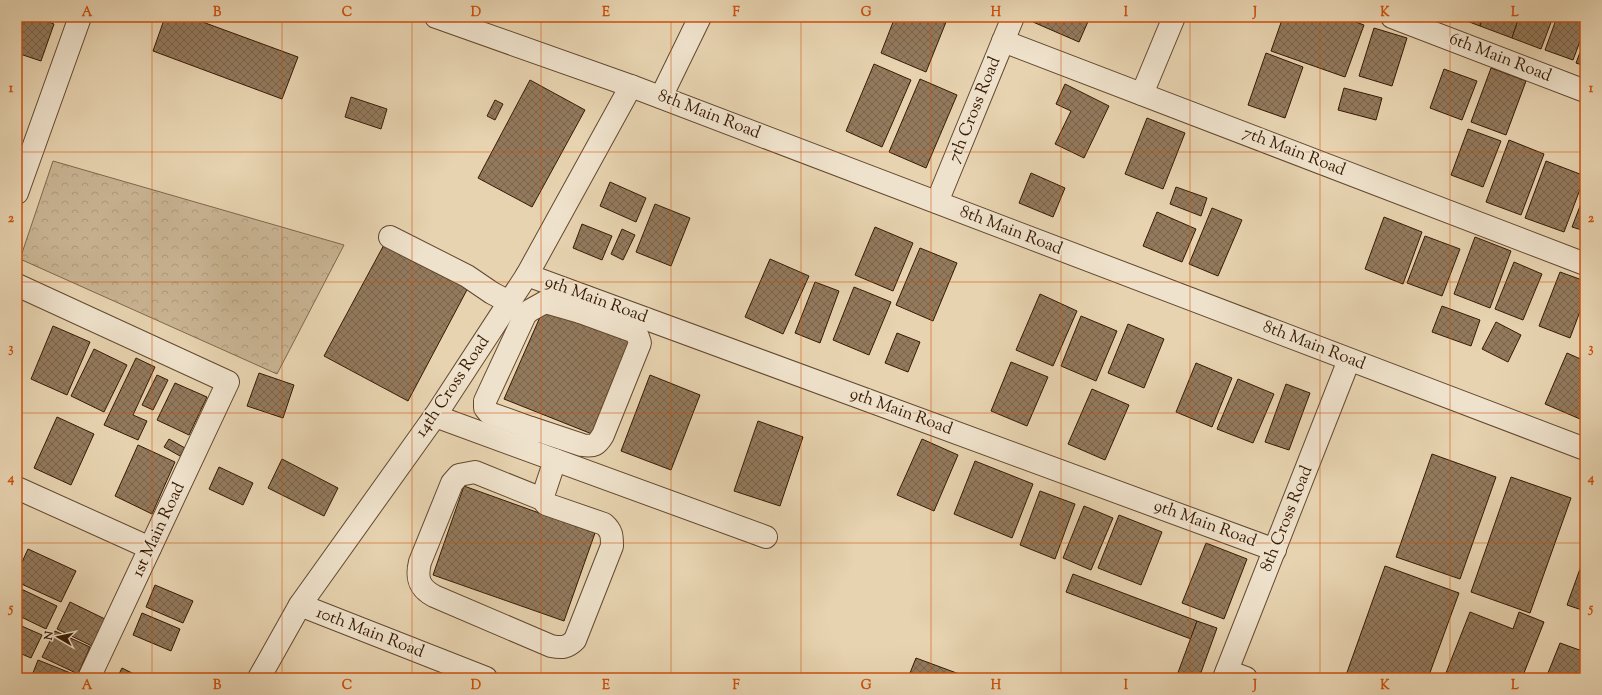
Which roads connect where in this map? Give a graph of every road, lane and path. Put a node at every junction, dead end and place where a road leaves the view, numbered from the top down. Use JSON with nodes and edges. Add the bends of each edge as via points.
{"nodes":[{"id":1,"x":80,"y":17,"type":"edge"},
{"id":2,"x":436,"y":17,"type":"edge"},
{"id":3,"x":700,"y":17,"type":"edge"},
{"id":4,"x":1013,"y":17,"type":"edge"},
{"id":5,"x":1174,"y":17,"type":"edge"},
{"id":6,"x":1392,"y":17,"type":"edge"},
{"id":7,"x":1003,"y":41,"type":"junction"},
{"id":8,"x":631,"y":86,"type":"junction"},
{"id":9,"x":1585,"y":91,"type":"edge"},
{"id":10,"x":1142,"y":94,"type":"junction"},
{"id":11,"x":661,"y":97,"type":"junction"},
{"id":12,"x":17,"y":192,"type":"edge"},
{"id":13,"x":937,"y":202,"type":"junction"},
{"id":14,"x":390,"y":237,"type":"dead end"},
{"id":15,"x":1585,"y":264,"type":"edge"},
{"id":16,"x":526,"y":275,"type":"junction"},
{"id":17,"x":17,"y":285,"type":"edge"},
{"id":18,"x":509,"y":302,"type":"junction"},
{"id":19,"x":583,"y":304,"type":"junction"},
{"id":20,"x":1349,"y":360,"type":"junction"},
{"id":21,"x":435,"y":416,"type":"junction"},
{"id":22,"x":528,"y":438,"type":"junction"},
{"id":23,"x":1585,"y":449,"type":"edge"},
{"id":24,"x":555,"y":460,"type":"junction"},
{"id":25,"x":18,"y":490,"type":"edge"},
{"id":26,"x":542,"y":499,"type":"junction"},
{"id":27,"x":766,"y":537,"type":"dead end"},
{"id":28,"x":150,"y":548,"type":"junction"},
{"id":29,"x":1274,"y":550,"type":"junction"},
{"id":30,"x":300,"y":605,"type":"junction"},
{"id":31,"x":1232,"y":676,"type":"edge"},
{"id":32,"x":90,"y":678,"type":"edge"},
{"id":33,"x":259,"y":678,"type":"edge"},
{"id":34,"x":486,"y":678,"type":"edge"}],
"edges":[{"from":1,"to":12,"type":"street"},
{"from":2,"to":8,"type":"street","name":"8th Main Road"},
{"from":3,"to":11,"type":"street"},
{"from":4,"to":7,"type":"street","name":"7th Cross Road"},
{"from":5,"to":10,"type":"street"},
{"from":6,"to":9,"type":"street","name":"6th Main Road"},
{"from":7,"to":10,"type":"street","name":"7th Main Road"},
{"from":7,"to":13,"type":"street","name":"7th Cross Road"},
{"from":8,"to":11,"type":"street","name":"8th Main Road"},
{"from":8,"to":16,"type":"street","name":"14th Cross Road"},
{"from":10,"to":15,"type":"street","name":"7th Main Road"},
{"from":11,"to":13,"type":"street","name":"8th Main Road"},
{"from":13,"to":20,"type":"street","name":"8th Main Road"},
{"from":14,"to":18,"type":"street","via":[[467,276]]},
{"from":16,"to":18,"type":"street","name":"14th Cross Road"},
{"from":16,"to":19,"type":"street","name":"9th Main Road"},
{"from":17,"to":28,"type":"street","name":"1st Main Road","via":[[228,382]]},
{"from":18,"to":21,"type":"street","name":"14th Cross Road"},
{"from":19,"to":22,"type":"street","via":[[545,302],[529,311],[492,383],[485,401],[489,413]]},
{"from":19,"to":22,"type":"street","via":[[635,332],[640,343],[603,435],[597,445],[591,446]]},
{"from":19,"to":29,"type":"street","name":"9th Main Road"},
{"from":20,"to":23,"type":"street","name":"8th Main Road"},
{"from":20,"to":29,"type":"street","name":"8th Cross Road"},
{"from":21,"to":22,"type":"street"},
{"from":21,"to":30,"type":"street","name":"14th Cross Road"},
{"from":22,"to":24,"type":"street"},
{"from":24,"to":26,"type":"street"},
{"from":24,"to":27,"type":"street"},
{"from":25,"to":28,"type":"street"},
{"from":26,"to":26,"type":"street","via":[[546,504],[604,524],[612,536],[612,546],[575,640],[570,646],[562,648],[551,646],[434,596],[423,588],[417,573],[452,484],[459,474],[474,472]]},
{"from":28,"to":32,"type":"street","name":"1st Main Road"},
{"from":29,"to":31,"type":"street","name":"8th Cross Road"},
{"from":30,"to":33,"type":"street","name":"14th Cross Road"},
{"from":30,"to":34,"type":"street","name":"10th Main Road"}]}
